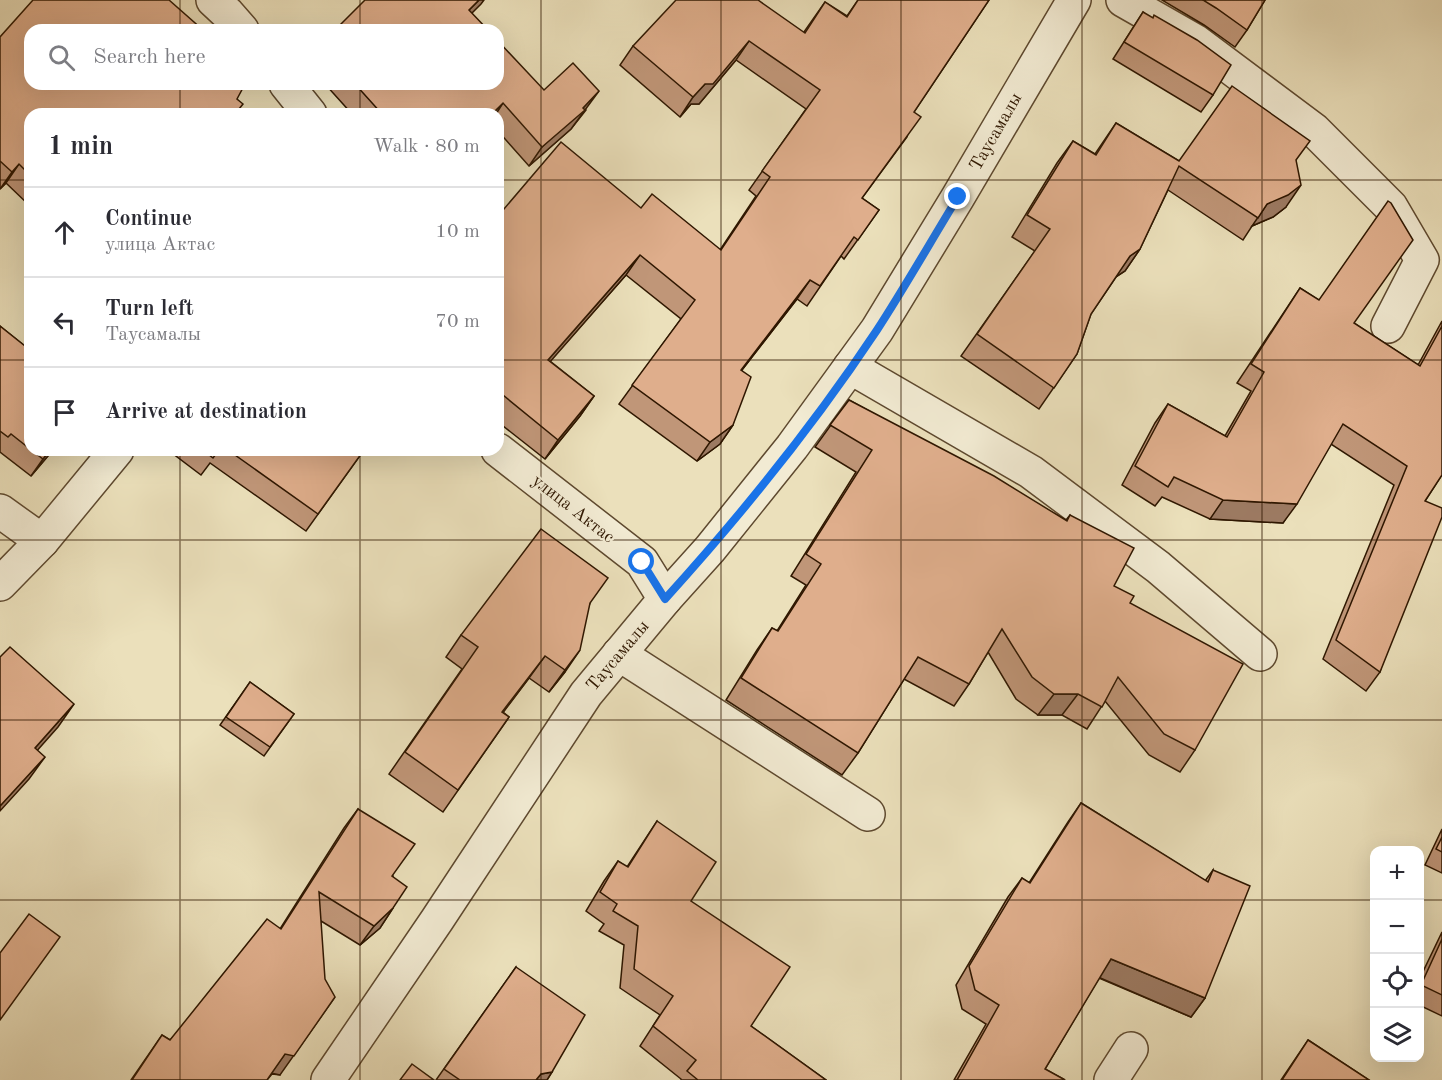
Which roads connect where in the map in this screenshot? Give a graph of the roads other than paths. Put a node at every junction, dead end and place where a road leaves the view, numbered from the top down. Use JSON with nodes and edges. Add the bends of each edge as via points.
{"nodes":[{"id":1,"x":213,"y":0,"type":"edge"},
{"id":2,"x":1074,"y":0,"type":"edge"},
{"id":3,"x":1123,"y":0,"type":"edge"},
{"id":4,"x":237,"y":24,"type":"edge"},
{"id":5,"x":291,"y":90,"type":"edge"},
{"id":6,"x":305,"y":108,"type":"edge"},
{"id":7,"x":1388,"y":326,"type":"dead end"},
{"id":8,"x":850,"y":367,"type":"junction"},
{"id":9,"x":504,"y":455,"type":"edge"},
{"id":10,"x":112,"y":456,"type":"edge"},
{"id":11,"x":0,"y":511,"type":"edge"},
{"id":12,"x":42,"y":541,"type":"junction"},
{"id":13,"x":0,"y":584,"type":"edge"},
{"id":14,"x":665,"y":599,"type":"junction"},
{"id":15,"x":619,"y":654,"type":"junction"},
{"id":16,"x":1260,"y":654,"type":"dead end"},
{"id":17,"x":868,"y":814,"type":"dead end"},
{"id":18,"x":1131,"y":1049,"type":"dead end"},
{"id":19,"x":328,"y":1080,"type":"edge"},
{"id":20,"x":1111,"y":1080,"type":"edge"}],
"edges":[{"from":1,"to":4,"type":"street"},
{"from":2,"to":8,"type":"street","name":"Таусамалы","via":[[877,330]]},
{"from":3,"to":7,"type":"street","via":[[1195,41],[1314,130],[1391,207],[1422,260]]},
{"from":5,"to":6,"type":"street"},
{"from":8,"to":14,"type":"street","name":"Таусамалы","via":[[792,447]]},
{"from":8,"to":16,"type":"street","via":[[1031,472],[1158,567]]},
{"from":9,"to":14,"type":"street","name":"улица Актас","via":[[642,562]]},
{"from":10,"to":12,"type":"street"},
{"from":11,"to":12,"type":"street"},
{"from":12,"to":13,"type":"street"},
{"from":14,"to":15,"type":"street","name":"Таусамалы"},
{"from":15,"to":17,"type":"street"},
{"from":15,"to":19,"type":"street","name":"Таусамалы","via":[[586,694]]},
{"from":18,"to":20,"type":"street"}]}
